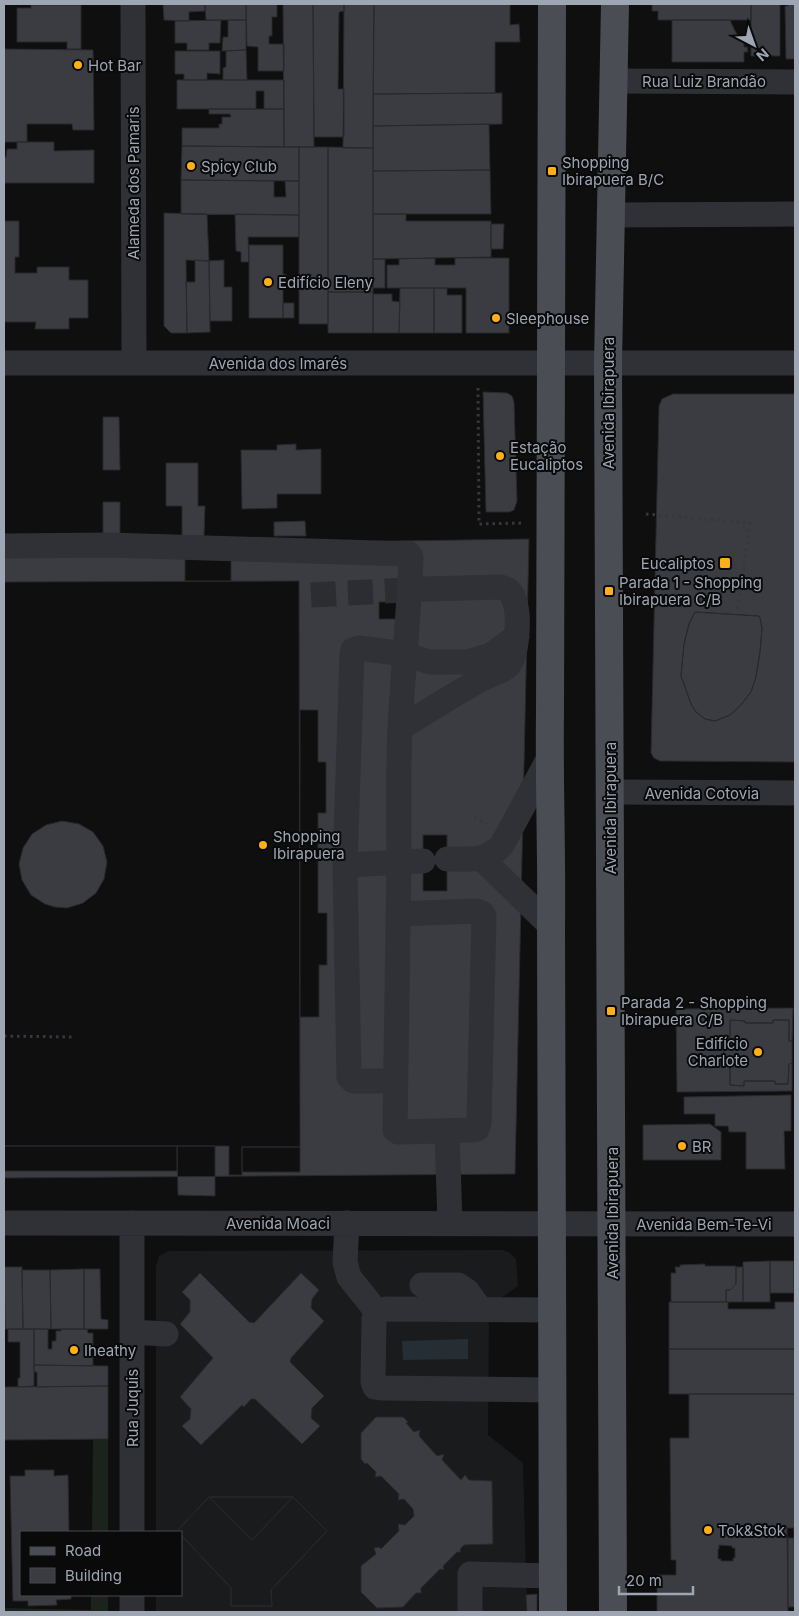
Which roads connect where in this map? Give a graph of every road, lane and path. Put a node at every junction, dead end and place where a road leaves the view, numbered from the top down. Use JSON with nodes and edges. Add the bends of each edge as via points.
{"nodes":[{"id":1,"x":133,"y":4,"type":"edge"},
{"id":2,"x":552,"y":4,"type":"edge"},
{"id":3,"x":615,"y":4,"type":"edge"},
{"id":4,"x":613,"y":81,"type":"junction"},
{"id":5,"x":795,"y":82,"type":"edge"},
{"id":6,"x":795,"y":214,"type":"edge"},
{"id":7,"x":611,"y":215,"type":"junction"},
{"id":8,"x":552,"y":362,"type":"junction"},
{"id":9,"x":4,"y":363,"type":"edge"},
{"id":10,"x":134,"y":363,"type":"junction"},
{"id":11,"x":608,"y":363,"type":"junction"},
{"id":12,"x":795,"y":363,"type":"edge"},
{"id":13,"x":478,"y":388,"type":"dead end"},
{"id":14,"x":478,"y":410,"type":"junction"},
{"id":15,"x":483,"y":410,"type":"dead end"},
{"id":16,"x":646,"y":514,"type":"dead end"},
{"id":17,"x":530,"y":523,"type":"dead end"},
{"id":18,"x":4,"y":546,"type":"edge"},
{"id":19,"x":425,"y":589,"type":"tunnel mouth"},
{"id":20,"x":737,"y":612,"type":"dead end"},
{"id":21,"x":517,"y":636,"type":"junction"},
{"id":22,"x":405,"y":654,"type":"junction"},
{"id":23,"x":400,"y":728,"type":"junction"},
{"id":24,"x":550,"y":756,"type":"junction"},
{"id":25,"x":610,"y":792,"type":"junction"},
{"id":26,"x":795,"y":793,"type":"edge"},
{"id":27,"x":481,"y":858,"type":"junction"},
{"id":28,"x":398,"y":862,"type":"junction"},
{"id":29,"x":345,"y":865,"type":"junction"},
{"id":30,"x":398,"y":914,"type":"junction"},
{"id":31,"x":551,"y":926,"type":"junction"},
{"id":32,"x":4,"y":1036,"type":"edge"},
{"id":33,"x":73,"y":1037,"type":"dead end"},
{"id":34,"x":395,"y":1081,"type":"junction"},
{"id":35,"x":447,"y":1131,"type":"junction"},
{"id":36,"x":4,"y":1223,"type":"edge"},
{"id":37,"x":347,"y":1223,"type":"junction"},
{"id":38,"x":612,"y":1223,"type":"junction"},
{"id":39,"x":132,"y":1224,"type":"junction"},
{"id":40,"x":450,"y":1224,"type":"junction"},
{"id":41,"x":552,"y":1224,"type":"junction"},
{"id":42,"x":795,"y":1224,"type":"edge"},
{"id":43,"x":422,"y":1285,"type":"dead end"},
{"id":44,"x":481,"y":1310,"type":"junction"},
{"id":45,"x":552,"y":1310,"type":"junction"},
{"id":46,"x":377,"y":1312,"type":"junction"},
{"id":47,"x":132,"y":1332,"type":"junction"},
{"id":48,"x":166,"y":1334,"type":"dead end"},
{"id":49,"x":552,"y":1390,"type":"junction"},
{"id":50,"x":132,"y":1531,"type":"edge"},
{"id":51,"x":553,"y":1576,"type":"junction"},
{"id":52,"x":132,"y":1596,"type":"edge"},
{"id":53,"x":132,"y":1612,"type":"edge"},
{"id":54,"x":470,"y":1612,"type":"edge"},
{"id":55,"x":553,"y":1612,"type":"edge"},
{"id":56,"x":613,"y":1612,"type":"edge"}],
"edges":[{"from":1,"to":10,"type":"street","name":"Alameda dos Pamaris"},
{"from":2,"to":8,"type":"main road"},
{"from":3,"to":4,"type":"main road","name":"Avenida Ibirapuera"},
{"from":4,"to":5,"type":"street","name":"Rua Luiz Brandão"},
{"from":4,"to":7,"type":"main road","name":"Avenida Ibirapuera"},
{"from":6,"to":7,"type":"street"},
{"from":7,"to":11,"type":"main road","name":"Avenida Ibirapuera"},
{"from":8,"to":10,"type":"street","name":"Avenida dos Imarés"},
{"from":8,"to":11,"type":"street","name":"Avenida dos Imarés"},
{"from":8,"to":24,"type":"main road"},
{"from":9,"to":10,"type":"street","name":"Avenida dos Imarés"},
{"from":11,"to":12,"type":"street","name":"Avenida dos Imarés"},
{"from":11,"to":25,"type":"main road","name":"Avenida Ibirapuera"},
{"from":13,"to":14,"type":"path"},
{"from":14,"to":15,"type":"path"},
{"from":14,"to":17,"type":"path","via":[[479,524]]},
{"from":16,"to":20,"type":"path","via":[[750,523]]},
{"from":18,"to":22,"type":"street","via":[[109,545],[406,552],[411,557]]},
{"from":19,"to":21,"type":"street","via":[[508,589],[515,598]]},
{"from":21,"to":22,"type":"street","via":[[491,654],[468,662],[429,662]]},
{"from":21,"to":23,"type":"street","via":[[512,661],[505,669],[482,679]]},
{"from":22,"to":23,"type":"street"},
{"from":22,"to":29,"type":"street","via":[[353,650]]},
{"from":23,"to":28,"type":"street"},
{"from":24,"to":27,"type":"street","via":[[502,845],[494,853]]},
{"from":24,"to":31,"type":"main road"},
{"from":25,"to":26,"type":"street","name":"Avenida Cotovia"},
{"from":25,"to":38,"type":"main road","name":"Avenida Ibirapuera"},
{"from":27,"to":28,"type":"street"},
{"from":27,"to":31,"type":"street"},
{"from":28,"to":29,"type":"street"},
{"from":28,"to":30,"type":"street"},
{"from":29,"to":34,"type":"street","via":[[350,1078],[353,1081]]},
{"from":30,"to":34,"type":"street"},
{"from":30,"to":35,"type":"street","via":[[477,911],[484,916],[479,1124],[473,1130]]},
{"from":31,"to":41,"type":"main road"},
{"from":32,"to":33,"type":"path"},
{"from":34,"to":35,"type":"street","via":[[396,1131]]},
{"from":35,"to":40,"type":"street"},
{"from":36,"to":39,"type":"street","name":"Avenida Moaci"},
{"from":37,"to":39,"type":"street","name":"Avenida Moaci"},
{"from":37,"to":40,"type":"street","name":"Avenida Moaci"},
{"from":37,"to":46,"type":"street","via":[[345,1262],[349,1278]]},
{"from":38,"to":41,"type":"street"},
{"from":38,"to":42,"type":"street","name":"Avenida Bem-Te-Vi"},
{"from":38,"to":56,"type":"main road","name":"Avenida Ibirapuera"},
{"from":39,"to":47,"type":"street","name":"Rua Juquis"},
{"from":40,"to":41,"type":"street","name":"Avenida Moaci"},
{"from":41,"to":45,"type":"main road"},
{"from":43,"to":44,"type":"street","via":[[458,1286]]},
{"from":44,"to":45,"type":"street"},
{"from":44,"to":46,"type":"street","via":[[386,1309]]},
{"from":45,"to":49,"type":"main road"},
{"from":46,"to":49,"type":"street","via":[[374,1319],[375,1386]]},
{"from":47,"to":48,"type":"street"},
{"from":47,"to":50,"type":"street","name":"Rua Juquis"},
{"from":49,"to":51,"type":"main road"},
{"from":51,"to":54,"type":"street","via":[[470,1574]]},
{"from":51,"to":55,"type":"main road"},
{"from":52,"to":53,"type":"street"}]}
